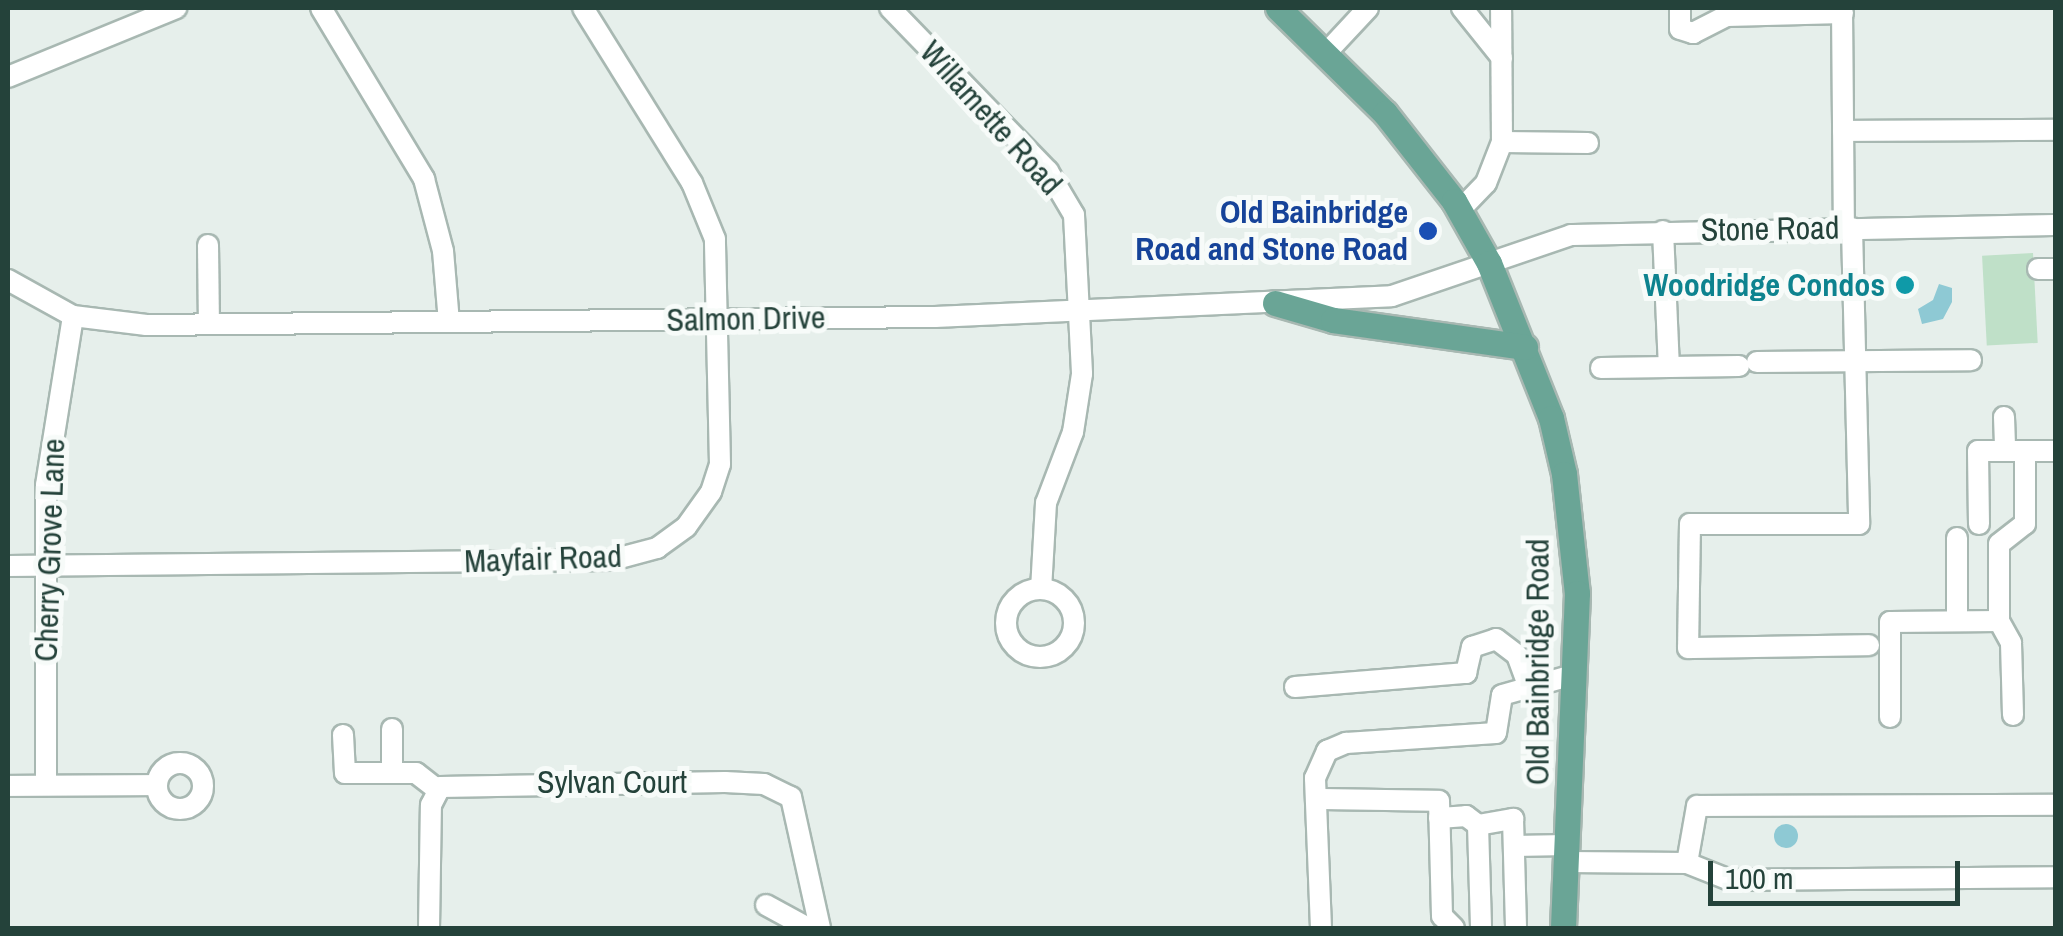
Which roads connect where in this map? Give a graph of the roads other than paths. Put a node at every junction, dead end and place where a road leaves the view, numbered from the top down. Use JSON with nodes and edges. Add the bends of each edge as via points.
{"nodes":[{"id":1,"x":176,"y":8,"type":"edge"},
{"id":2,"x":321,"y":8,"type":"edge"},
{"id":3,"x":584,"y":8,"type":"edge"},
{"id":4,"x":890,"y":8,"type":"edge"},
{"id":5,"x":1278,"y":8,"type":"edge"},
{"id":6,"x":1368,"y":8,"type":"edge"},
{"id":7,"x":1462,"y":8,"type":"edge"},
{"id":8,"x":1502,"y":8,"type":"edge"},
{"id":9,"x":1680,"y":8,"type":"edge"},
{"id":10,"x":1842,"y":10,"type":"edge"},
{"id":11,"x":1720,"y":12,"type":"edge"},
{"id":12,"x":1327,"y":52,"type":"junction"},
{"id":13,"x":1502,"y":58,"type":"junction"},
{"id":14,"x":8,"y":76,"type":"edge"},
{"id":15,"x":2056,"y":130,"type":"edge"},
{"id":16,"x":1843,"y":131,"type":"junction"},
{"id":17,"x":1502,"y":142,"type":"junction"},
{"id":18,"x":1588,"y":143,"type":"dead end"},
{"id":19,"x":1460,"y":210,"type":"junction"},
{"id":20,"x":2056,"y":225,"type":"edge"},
{"id":21,"x":1848,"y":228,"type":"junction"},
{"id":22,"x":1663,"y":231,"type":"junction"},
{"id":23,"x":208,"y":246,"type":"dead end"},
{"id":24,"x":1489,"y":263,"type":"junction"},
{"id":25,"x":8,"y":280,"type":"edge"},
{"id":26,"x":1275,"y":303,"type":"junction"},
{"id":27,"x":1082,"y":311,"type":"junction"},
{"id":28,"x":73,"y":316,"type":"junction"},
{"id":29,"x":720,"y":320,"type":"junction"},
{"id":30,"x":448,"y":322,"type":"junction"},
{"id":31,"x":209,"y":324,"type":"junction"},
{"id":32,"x":1525,"y":348,"type":"junction"},
{"id":33,"x":1972,"y":360,"type":"dead end"},
{"id":34,"x":1855,"y":361,"type":"junction"},
{"id":35,"x":1669,"y":367,"type":"junction"},
{"id":36,"x":1602,"y":368,"type":"dead end"},
{"id":37,"x":2004,"y":418,"type":"dead end"},
{"id":38,"x":2015,"y":451,"type":"junction"},
{"id":39,"x":2056,"y":451,"type":"edge"},
{"id":40,"x":1979,"y":524,"type":"dead end"},
{"id":41,"x":1957,"y":538,"type":"dead end"},
{"id":42,"x":45,"y":565,"type":"junction"},
{"id":43,"x":8,"y":566,"type":"edge"},
{"id":44,"x":1041,"y":589,"type":"dead end"},
{"id":45,"x":1957,"y":621,"type":"junction"},
{"id":46,"x":1999,"y":621,"type":"junction"},
{"id":47,"x":1868,"y":645,"type":"dead end"},
{"id":48,"x":1576,"y":674,"type":"junction"},
{"id":49,"x":1527,"y":684,"type":"junction"},
{"id":50,"x":1295,"y":687,"type":"dead end"},
{"id":51,"x":2013,"y":715,"type":"dead end"},
{"id":52,"x":1890,"y":717,"type":"dead end"},
{"id":53,"x":392,"y":729,"type":"dead end"},
{"id":54,"x":343,"y":735,"type":"dead end"},
{"id":55,"x":392,"y":772,"type":"junction"},
{"id":56,"x":157,"y":785,"type":"dead end"},
{"id":57,"x":8,"y":786,"type":"edge"},
{"id":58,"x":46,"y":786,"type":"junction"},
{"id":59,"x":438,"y":790,"type":"junction"},
{"id":60,"x":1316,"y":799,"type":"junction"},
{"id":61,"x":2056,"y":806,"type":"edge"},
{"id":62,"x":1439,"y":818,"type":"junction"},
{"id":63,"x":1478,"y":825,"type":"junction"},
{"id":64,"x":1514,"y":846,"type":"junction"},
{"id":65,"x":1566,"y":854,"type":"junction"},
{"id":66,"x":1687,"y":863,"type":"junction"},
{"id":67,"x":2056,"y":877,"type":"edge"},
{"id":68,"x":766,"y":904,"type":"dead end"},
{"id":69,"x":428,"y":928,"type":"edge"},
{"id":70,"x":808,"y":928,"type":"edge"},
{"id":71,"x":820,"y":928,"type":"edge"},
{"id":72,"x":1321,"y":928,"type":"edge"},
{"id":73,"x":1454,"y":928,"type":"edge"},
{"id":74,"x":1480,"y":928,"type":"edge"},
{"id":75,"x":1516,"y":928,"type":"edge"},
{"id":76,"x":1564,"y":928,"type":"edge"}],
"edges":[{"from":1,"to":14,"type":"street"},
{"from":2,"to":30,"type":"street","via":[[424,180],[443,251]]},
{"from":3,"to":29,"type":"street","name":"Mayfair Road","via":[[704,206],[720,264]]},
{"from":4,"to":27,"type":"street","name":"Willamette Road","via":[[1064,196],[1080,241]]},
{"from":5,"to":12,"type":"main road","name":"Old Bainbridge Road"},
{"from":6,"to":12,"type":"street"},
{"from":7,"to":13,"type":"street"},
{"from":8,"to":13,"type":"street"},
{"from":9,"to":11,"type":"street","via":[[1678,24],[1686,32]]},
{"from":10,"to":11,"type":"street"},
{"from":10,"to":16,"type":"street"},
{"from":12,"to":19,"type":"main road","name":"Old Bainbridge Road","via":[[1408,140]]},
{"from":13,"to":17,"type":"street"},
{"from":15,"to":16,"type":"street"},
{"from":16,"to":21,"type":"street"},
{"from":17,"to":18,"type":"street"},
{"from":17,"to":19,"type":"street","via":[[1486,184]]},
{"from":19,"to":24,"type":"main road","name":"Old Bainbridge Road"},
{"from":20,"to":21,"type":"street","name":"Stone Road"},
{"from":21,"to":22,"type":"street","name":"Stone Road"},
{"from":21,"to":34,"type":"street"},
{"from":22,"to":24,"type":"street","name":"Stone Road","via":[[1572,235]]},
{"from":22,"to":35,"type":"street"},
{"from":23,"to":31,"type":"street"},
{"from":24,"to":26,"type":"street","name":"Salmon Drive","via":[[1392,296]]},
{"from":24,"to":32,"type":"main road","name":"Old Bainbridge Road"},
{"from":25,"to":28,"type":"street","name":"Salmon Drive"},
{"from":26,"to":27,"type":"street","name":"Salmon Drive"},
{"from":26,"to":32,"type":"main road","via":[[1333,320]]},
{"from":27,"to":29,"type":"street","name":"Salmon Drive"},
{"from":27,"to":44,"type":"street","name":"Willamette Road","via":[[1079,405],[1046,504]]},
{"from":28,"to":31,"type":"street","name":"Salmon Drive","via":[[114,324]]},
{"from":28,"to":42,"type":"street","name":"Cherry Grove Lane","via":[[46,484]]},
{"from":29,"to":30,"type":"street","name":"Salmon Drive"},
{"from":29,"to":42,"type":"street","name":"Mayfair Road","via":[[720,464],[711,492],[686,527],[640,554],[556,562]]},
{"from":30,"to":31,"type":"street","name":"Salmon Drive"},
{"from":32,"to":48,"type":"main road","name":"Old Bainbridge Road","via":[[1564,474]]},
{"from":33,"to":34,"type":"street"},
{"from":34,"to":35,"type":"street"},
{"from":34,"to":47,"type":"street","via":[[1859,524],[1690,524],[1688,648]]},
{"from":35,"to":36,"type":"street"},
{"from":37,"to":38,"type":"street"},
{"from":38,"to":39,"type":"street"},
{"from":38,"to":40,"type":"street","via":[[1978,451]]},
{"from":38,"to":46,"type":"street","via":[[2025,524],[1999,544]]},
{"from":41,"to":45,"type":"street"},
{"from":42,"to":43,"type":"street","name":"Mayfair Road"},
{"from":42,"to":58,"type":"street","name":"Cherry Grove Lane"},
{"from":45,"to":46,"type":"street"},
{"from":45,"to":52,"type":"street","via":[[1890,622]]},
{"from":46,"to":51,"type":"street","via":[[2011,643]]},
{"from":48,"to":49,"type":"street"},
{"from":48,"to":65,"type":"main road","name":"Old Bainbridge Road"},
{"from":49,"to":50,"type":"street","via":[[1517,655],[1496,639],[1472,647],[1466,673]]},
{"from":49,"to":60,"type":"street","via":[[1502,695],[1496,733],[1346,743],[1327,751],[1318,763]]},
{"from":53,"to":55,"type":"street"},
{"from":54,"to":55,"type":"street","via":[[344,772]]},
{"from":55,"to":59,"type":"street","via":[[416,772]]},
{"from":56,"to":58,"type":"street"},
{"from":57,"to":58,"type":"street"},
{"from":59,"to":69,"type":"street","via":[[431,804]]},
{"from":59,"to":71,"type":"street","name":"Sylvan Court","via":[[452,782],[780,788],[797,811]]},
{"from":60,"to":62,"type":"street","via":[[1438,801]]},
{"from":60,"to":72,"type":"street"},
{"from":61,"to":66,"type":"street","via":[[1698,806]]},
{"from":62,"to":63,"type":"street","via":[[1466,816]]},
{"from":62,"to":73,"type":"street","via":[[1442,916]]},
{"from":63,"to":64,"type":"street","via":[[1513,819]]},
{"from":63,"to":74,"type":"street"},
{"from":64,"to":65,"type":"street"},
{"from":64,"to":75,"type":"street"},
{"from":65,"to":66,"type":"street"},
{"from":65,"to":76,"type":"main road","name":"Old Bainbridge Road"},
{"from":66,"to":67,"type":"street","via":[[1730,880]]},
{"from":68,"to":70,"type":"street"}]}
